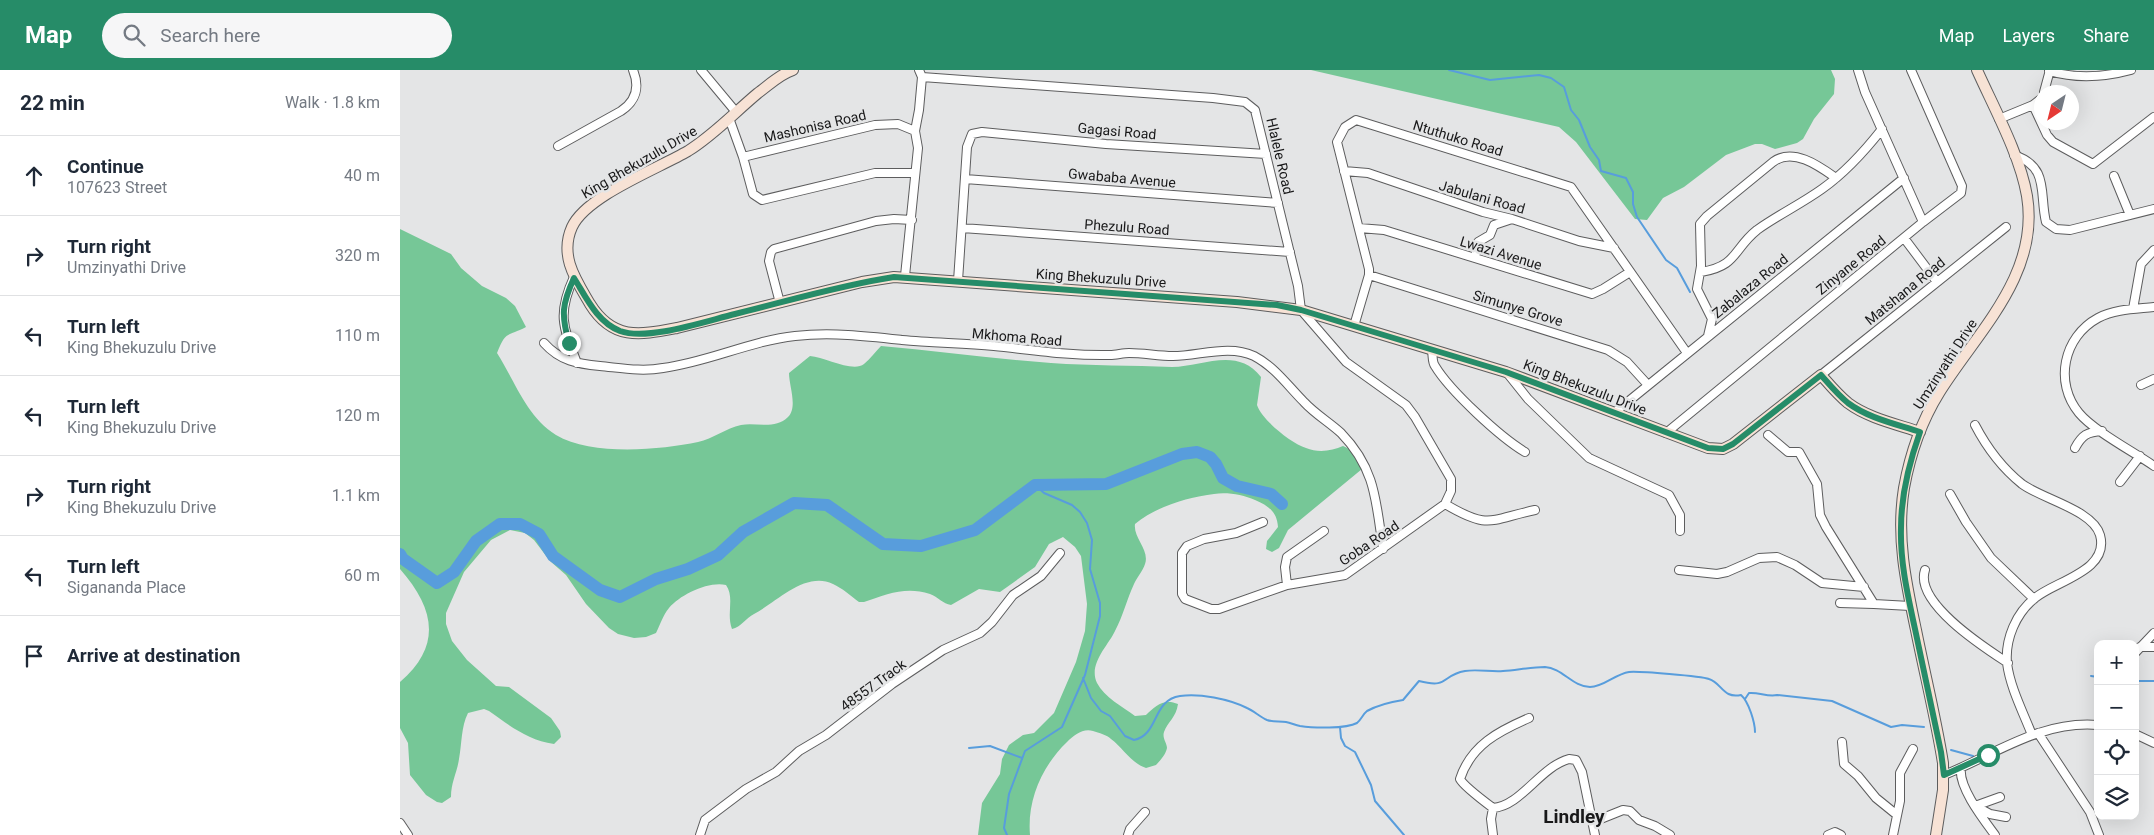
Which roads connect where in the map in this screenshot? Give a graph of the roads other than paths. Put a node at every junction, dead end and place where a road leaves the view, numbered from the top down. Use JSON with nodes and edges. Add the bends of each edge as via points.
{"nodes":[{"id":1,"x":633,"y":70,"type":"edge"},
{"id":2,"x":701,"y":70,"type":"edge"},
{"id":3,"x":793,"y":70,"type":"edge"},
{"id":4,"x":1858,"y":70,"type":"edge"},
{"id":5,"x":1910,"y":70,"type":"edge"},
{"id":6,"x":1977,"y":70,"type":"edge"},
{"id":7,"x":2131,"y":70,"type":"edge"},
{"id":8,"x":2050,"y":71,"type":"edge"},
{"id":9,"x":920,"y":74,"type":"edge"},
{"id":10,"x":2046,"y":85,"type":"edge"},
{"id":11,"x":2033,"y":105,"type":"joint"},
{"id":12,"x":733,"y":115,"type":"junction"},
{"id":13,"x":2154,"y":117,"type":"edge"},
{"id":14,"x":1999,"y":119,"type":"junction"},
{"id":15,"x":1882,"y":129,"type":"junction"},
{"id":16,"x":915,"y":131,"type":"junction"},
{"id":17,"x":558,"y":146,"type":"dead end"},
{"id":18,"x":1266,"y":154,"type":"junction"},
{"id":19,"x":2014,"y":155,"type":"junction"},
{"id":20,"x":743,"y":157,"type":"junction"},
{"id":21,"x":1344,"y":171,"type":"junction"},
{"id":22,"x":915,"y":173,"type":"junction"},
{"id":23,"x":2114,"y":176,"type":"dead end"},
{"id":24,"x":1836,"y":178,"type":"junction"},
{"id":25,"x":1904,"y":178,"type":"junction"},
{"id":26,"x":965,"y":179,"type":"junction"},
{"id":27,"x":1278,"y":203,"type":"junction"},
{"id":28,"x":2154,"y":209,"type":"edge"},
{"id":29,"x":2130,"y":215,"type":"junction"},
{"id":30,"x":1512,"y":219,"type":"junction"},
{"id":31,"x":912,"y":220,"type":"junction"},
{"id":32,"x":1923,"y":222,"type":"junction"},
{"id":33,"x":2006,"y":227,"type":"dead end"},
{"id":34,"x":962,"y":228,"type":"junction"},
{"id":35,"x":1359,"y":228,"type":"junction"},
{"id":36,"x":1904,"y":238,"type":"junction"},
{"id":37,"x":1614,"y":248,"type":"junction"},
{"id":38,"x":2154,"y":250,"type":"edge"},
{"id":39,"x":1290,"y":252,"type":"junction"},
{"id":40,"x":1474,"y":258,"type":"junction"},
{"id":41,"x":1630,"y":272,"type":"junction"},
{"id":42,"x":1700,"y":272,"type":"junction"},
{"id":43,"x":1369,"y":275,"type":"junction"},
{"id":44,"x":905,"y":276,"type":"junction"},
{"id":45,"x":574,"y":278,"type":"junction"},
{"id":46,"x":958,"y":281,"type":"junction"},
{"id":47,"x":1937,"y":282,"type":"junction"},
{"id":48,"x":780,"y":303,"type":"junction"},
{"id":49,"x":2154,"y":308,"type":"edge"},
{"id":50,"x":2133,"y":309,"type":"junction"},
{"id":51,"x":1301,"y":310,"type":"junction"},
{"id":52,"x":1354,"y":326,"type":"junction"},
{"id":53,"x":1708,"y":336,"type":"junction"},
{"id":54,"x":544,"y":343,"type":"dead end"},
{"id":55,"x":1432,"y":351,"type":"junction"},
{"id":56,"x":1686,"y":353,"type":"junction"},
{"id":57,"x":577,"y":363,"type":"junction"},
{"id":58,"x":1506,"y":372,"type":"junction"},
{"id":59,"x":1821,"y":375,"type":"junction"},
{"id":60,"x":2154,"y":379,"type":"edge"},
{"id":61,"x":1648,"y":384,"type":"junction"},
{"id":62,"x":2141,"y":384,"type":"dead end"},
{"id":63,"x":1614,"y":413,"type":"junction"},
{"id":64,"x":1974,"y":425,"type":"dead end"},
{"id":65,"x":2102,"y":431,"type":"junction"},
{"id":66,"x":1920,"y":432,"type":"junction"},
{"id":67,"x":1666,"y":433,"type":"junction"},
{"id":68,"x":1768,"y":435,"type":"dead end"},
{"id":69,"x":2075,"y":448,"type":"dead end"},
{"id":70,"x":1525,"y":452,"type":"dead end"},
{"id":71,"x":2140,"y":456,"type":"junction"},
{"id":72,"x":2154,"y":466,"type":"edge"},
{"id":73,"x":2120,"y":482,"type":"dead end"},
{"id":74,"x":1950,"y":494,"type":"dead end"},
{"id":75,"x":1445,"y":504,"type":"junction"},
{"id":76,"x":1535,"y":510,"type":"dead end"},
{"id":77,"x":1263,"y":522,"type":"dead end"},
{"id":78,"x":1324,"y":531,"type":"dead end"},
{"id":79,"x":1680,"y":531,"type":"dead end"},
{"id":80,"x":1383,"y":549,"type":"junction"},
{"id":81,"x":1060,"y":553,"type":"dead end"},
{"id":82,"x":1679,"y":570,"type":"dead end"},
{"id":83,"x":1925,"y":570,"type":"dead end"},
{"id":84,"x":1287,"y":586,"type":"junction"},
{"id":85,"x":1864,"y":587,"type":"junction"},
{"id":86,"x":2034,"y":599,"type":"junction"},
{"id":87,"x":1840,"y":603,"type":"dead end"},
{"id":88,"x":1874,"y":604,"type":"junction"},
{"id":89,"x":1910,"y":606,"type":"junction"},
{"id":90,"x":2154,"y":633,"type":"edge"},
{"id":91,"x":2154,"y":648,"type":"edge"},
{"id":92,"x":2139,"y":649,"type":"edge"},
{"id":93,"x":2139,"y":650,"type":"edge"},
{"id":94,"x":2008,"y":664,"type":"junction"},
{"id":95,"x":1529,"y":718,"type":"dead end"},
{"id":96,"x":2094,"y":725,"type":"edge"},
{"id":97,"x":2035,"y":734,"type":"junction"},
{"id":98,"x":2139,"y":736,"type":"edge"},
{"id":99,"x":1842,"y":742,"type":"dead end"},
{"id":100,"x":2154,"y":743,"type":"edge"},
{"id":101,"x":1913,"y":749,"type":"dead end"},
{"id":102,"x":1961,"y":768,"type":"junction"},
{"id":103,"x":1944,"y":775,"type":"junction"},
{"id":104,"x":2000,"y":797,"type":"dead end"},
{"id":105,"x":1975,"y":806,"type":"junction"},
{"id":106,"x":1492,"y":808,"type":"junction"},
{"id":107,"x":1145,"y":812,"type":"dead end"},
{"id":108,"x":1898,"y":815,"type":"junction"},
{"id":109,"x":2006,"y":816,"type":"dead end"},
{"id":110,"x":1594,"y":822,"type":"junction"},
{"id":111,"x":400,"y":823,"type":"edge"},
{"id":112,"x":700,"y":832,"type":"edge"},
{"id":113,"x":408,"y":835,"type":"edge"},
{"id":114,"x":693,"y":835,"type":"edge"},
{"id":115,"x":1128,"y":835,"type":"edge"},
{"id":116,"x":1493,"y":835,"type":"edge"},
{"id":117,"x":1595,"y":835,"type":"edge"},
{"id":118,"x":1670,"y":835,"type":"edge"},
{"id":119,"x":1828,"y":835,"type":"edge"},
{"id":120,"x":1841,"y":835,"type":"edge"},
{"id":121,"x":1893,"y":835,"type":"edge"},
{"id":122,"x":1936,"y":835,"type":"edge"},
{"id":123,"x":1995,"y":835,"type":"edge"},
{"id":124,"x":2099,"y":835,"type":"edge"}],
"edges":[{"from":1,"to":17,"type":"street","via":[[637,89],[630,105]]},
{"from":2,"to":12,"type":"street"},
{"from":3,"to":12,"type":"street","name":"King Bhekuzulu Drive","via":[[779,77]]},
{"from":4,"to":15,"type":"street"},
{"from":5,"to":32,"type":"street","name":"Zinyane Road","via":[[1962,189],[1960,195]]},
{"from":6,"to":14,"type":"street","name":"Umzinyathi Drive"},
{"from":7,"to":8,"type":"street","via":[[2111,75],[2074,76]]},
{"from":8,"to":10,"type":"street"},
{"from":9,"to":16,"type":"street"},
{"from":9,"to":18,"type":"street","name":"Hlalele Road","via":[[1245,102],[1257,114]]},
{"from":11,"to":13,"type":"street","via":[[2053,142],[2093,164]]},
{"from":11,"to":14,"type":"street"},
{"from":12,"to":20,"type":"street"},
{"from":12,"to":45,"type":"street","name":"King Bhekuzulu Drive","via":[[694,147],[596,200],[582,211],[567,243],[568,263]]},
{"from":14,"to":19,"type":"street","name":"Umzinyathi Drive"},
{"from":15,"to":24,"type":"street"},
{"from":15,"to":25,"type":"street"},
{"from":16,"to":20,"type":"street","name":"Mashonisa Road","via":[[898,124],[875,124]]},
{"from":16,"to":22,"type":"street","via":[[918,148]]},
{"from":18,"to":26,"type":"street","name":"Gagasi Road","via":[[982,132],[969,137]]},
{"from":18,"to":27,"type":"street","name":"Hlalele Road"},
{"from":19,"to":29,"type":"street","via":[[2030,161],[2038,174],[2045,219],[2053,227],[2070,230]]},
{"from":19,"to":66,"type":"street","name":"Umzinyathi Drive","via":[[2029,206],[2027,240],[2021,265],[1999,306],[1939,393]]},
{"from":20,"to":22,"type":"street","via":[[753,194],[762,200],[875,173]]},
{"from":21,"to":30,"type":"street","name":"Jabulani Road","via":[[1368,173]]},
{"from":21,"to":35,"type":"street","name":"Ntuthuko Road"},
{"from":21,"to":37,"type":"street","name":"Ntuthuko Road","via":[[1337,139],[1350,123],[1359,121],[1568,185]]},
{"from":22,"to":31,"type":"street"},
{"from":23,"to":29,"type":"street"},
{"from":24,"to":42,"type":"street","via":[[1756,231],[1731,261]]},
{"from":24,"to":42,"type":"street","via":[[1806,160],[1790,157],[1776,160],[1700,224]]},
{"from":25,"to":32,"type":"street"},
{"from":25,"to":53,"type":"street","name":"Zabalaza Road"},
{"from":26,"to":27,"type":"street","name":"Gwababa Avenue"},
{"from":26,"to":34,"type":"street"},
{"from":27,"to":39,"type":"street","name":"Hlalele Road"},
{"from":28,"to":29,"type":"street"},
{"from":30,"to":37,"type":"street","name":"Jabulani Road","via":[[1579,241]]},
{"from":30,"to":40,"type":"street","via":[[1494,225],[1490,235],[1478,242]]},
{"from":31,"to":44,"type":"street"},
{"from":31,"to":48,"type":"street","via":[[876,221],[774,249],[770,252],[769,261]]},
{"from":32,"to":36,"type":"street","name":"Zinyane Road"},
{"from":33,"to":47,"type":"street","name":"Matshana Road"},
{"from":34,"to":39,"type":"street","name":"Phezulu Road"},
{"from":34,"to":46,"type":"street"},
{"from":35,"to":40,"type":"street","name":"Lwazi Avenue","via":[[1384,230]]},
{"from":35,"to":43,"type":"street","name":"Ntuthuko Road"},
{"from":36,"to":47,"type":"street"},
{"from":36,"to":67,"type":"street","name":"Zinyane Road"},
{"from":37,"to":41,"type":"street","name":"Ntuthuko Road"},
{"from":38,"to":50,"type":"street","via":[[2141,264]]},
{"from":39,"to":51,"type":"street","name":"Hlalele Road"},
{"from":40,"to":41,"type":"street","name":"Lwazi Avenue","via":[[1592,294]]},
{"from":41,"to":56,"type":"street","name":"Ntuthuko Road"},
{"from":42,"to":53,"type":"street","via":[[1697,289],[1712,319]]},
{"from":43,"to":52,"type":"street","name":"Ntuthuko Road"},
{"from":43,"to":61,"type":"street","name":"Simunye Grove","via":[[1608,350],[1627,362]]},
{"from":44,"to":46,"type":"street","name":"King Bhekuzulu Drive"},
{"from":44,"to":48,"type":"street","name":"King Bhekuzulu Drive","via":[[862,282]]},
{"from":45,"to":48,"type":"street","name":"King Bhekuzulu Drive","via":[[601,319],[613,328],[634,334],[677,328]]},
{"from":45,"to":57,"type":"street","via":[[563,310]]},
{"from":46,"to":51,"type":"street","name":"King Bhekuzulu Drive"},
{"from":47,"to":59,"type":"street","name":"Matshana Road"},
{"from":49,"to":50,"type":"street"},
{"from":50,"to":65,"type":"street","via":[[2104,315],[2089,324],[2072,345],[2065,364],[2069,398],[2080,415]]},
{"from":51,"to":52,"type":"street","name":"King Bhekuzulu Drive"},
{"from":51,"to":75,"type":"street","via":[[1350,366],[1406,405],[1415,417],[1449,475],[1451,491]]},
{"from":52,"to":55,"type":"street","name":"King Bhekuzulu Drive"},
{"from":53,"to":56,"type":"street","name":"Zabalaza Road"},
{"from":54,"to":57,"type":"street","name":"Mkhoma Road","via":[[557,356]]},
{"from":55,"to":58,"type":"street","name":"King Bhekuzulu Drive"},
{"from":55,"to":70,"type":"street","via":[[1435,366],[1460,396],[1509,442]]},
{"from":56,"to":61,"type":"street","name":"Zabalaza Road"},
{"from":57,"to":80,"type":"street","name":"Mkhoma Road","via":[[632,370],[664,368],[780,339],[817,335],[991,345],[1090,355],[1174,356],[1242,352],[1272,368],[1308,406],[1339,431],[1361,457],[1374,489]]},
{"from":58,"to":63,"type":"street","name":"King Bhekuzulu Drive"},
{"from":58,"to":79,"type":"street","via":[[1528,399],[1589,458],[1669,495],[1680,515]]},
{"from":59,"to":66,"type":"street","via":[[1856,408]]},
{"from":59,"to":67,"type":"street","name":"King Bhekuzulu Drive","via":[[1727,447],[1708,448]]},
{"from":60,"to":62,"type":"street"},
{"from":61,"to":63,"type":"street","name":"Zabalaza Road"},
{"from":63,"to":67,"type":"street","name":"King Bhekuzulu Drive"},
{"from":64,"to":86,"type":"street","via":[[1988,448],[2016,478],[2032,490],[2088,518],[2100,535],[2100,551],[2093,564]]},
{"from":65,"to":69,"type":"street","via":[[2087,433]]},
{"from":65,"to":71,"type":"street"},
{"from":66,"to":89,"type":"street","name":"Umzinyathi Drive","via":[[1907,474],[1901,516],[1902,552]]},
{"from":68,"to":85,"type":"street","via":[[1788,452],[1799,452],[1818,484],[1820,515]]},
{"from":71,"to":72,"type":"street"},
{"from":71,"to":73,"type":"street"},
{"from":74,"to":86,"type":"street","via":[[1991,558]]},
{"from":75,"to":76,"type":"street","via":[[1479,522],[1493,522]]},
{"from":75,"to":80,"type":"street","name":"Goba Road"},
{"from":77,"to":84,"type":"street","name":"Goba Road","via":[[1187,546],[1182,553],[1183,596],[1189,602],[1216,609]]},
{"from":78,"to":84,"type":"street","via":[[1288,556],[1285,567]]},
{"from":80,"to":84,"type":"street","name":"Goba Road","via":[[1345,575]]},
{"from":81,"to":112,"type":"street","name":"48557 Track","via":[[1041,576],[1013,595],[980,633],[949,646],[892,684],[826,735],[799,751],[776,772],[746,789],[708,818]]},
{"from":82,"to":85,"type":"street","via":[[1717,574],[1760,558],[1777,557],[1822,582]]},
{"from":83,"to":94,"type":"street","via":[[1925,584],[1939,610]]},
{"from":85,"to":88,"type":"street"},
{"from":86,"to":94,"type":"street","via":[[2014,627],[2008,648]]},
{"from":87,"to":88,"type":"street"},
{"from":88,"to":89,"type":"street"},
{"from":89,"to":103,"type":"street","name":"Umzinyathi Drive"},
{"from":90,"to":92,"type":"street"},
{"from":91,"to":93,"type":"street"},
{"from":94,"to":97,"type":"street","via":[[2013,686]]},
{"from":95,"to":106,"type":"street","via":[[1478,747],[1462,772],[1460,779],[1463,785]]},
{"from":96,"to":97,"type":"street","via":[[2065,726]]},
{"from":97,"to":102,"type":"street"},
{"from":97,"to":124,"type":"street","via":[[2090,812]]},
{"from":98,"to":100,"type":"street"},
{"from":99,"to":108,"type":"street","via":[[1844,764],[1876,798]]},
{"from":101,"to":108,"type":"street","via":[[1900,772]]},
{"from":102,"to":103,"type":"street"},
{"from":102,"to":105,"type":"street","via":[[1960,774]]},
{"from":103,"to":122,"type":"street","name":"Umzinyathi Drive"},
{"from":104,"to":105,"type":"street"},
{"from":105,"to":109,"type":"street","via":[[1990,814]]},
{"from":105,"to":123,"type":"street"},
{"from":106,"to":110,"type":"street","via":[[1511,801],[1548,770],[1572,759],[1582,772]]},
{"from":106,"to":116,"type":"street"},
{"from":107,"to":115,"type":"street"},
{"from":108,"to":121,"type":"street"},
{"from":110,"to":117,"type":"street"},
{"from":110,"to":118,"type":"street","via":[[1630,810],[1639,820]]},
{"from":111,"to":113,"type":"street"},
{"from":112,"to":114,"type":"street","name":"48557 Track"},
{"from":119,"to":120,"type":"street","via":[[1835,832]]}]}
